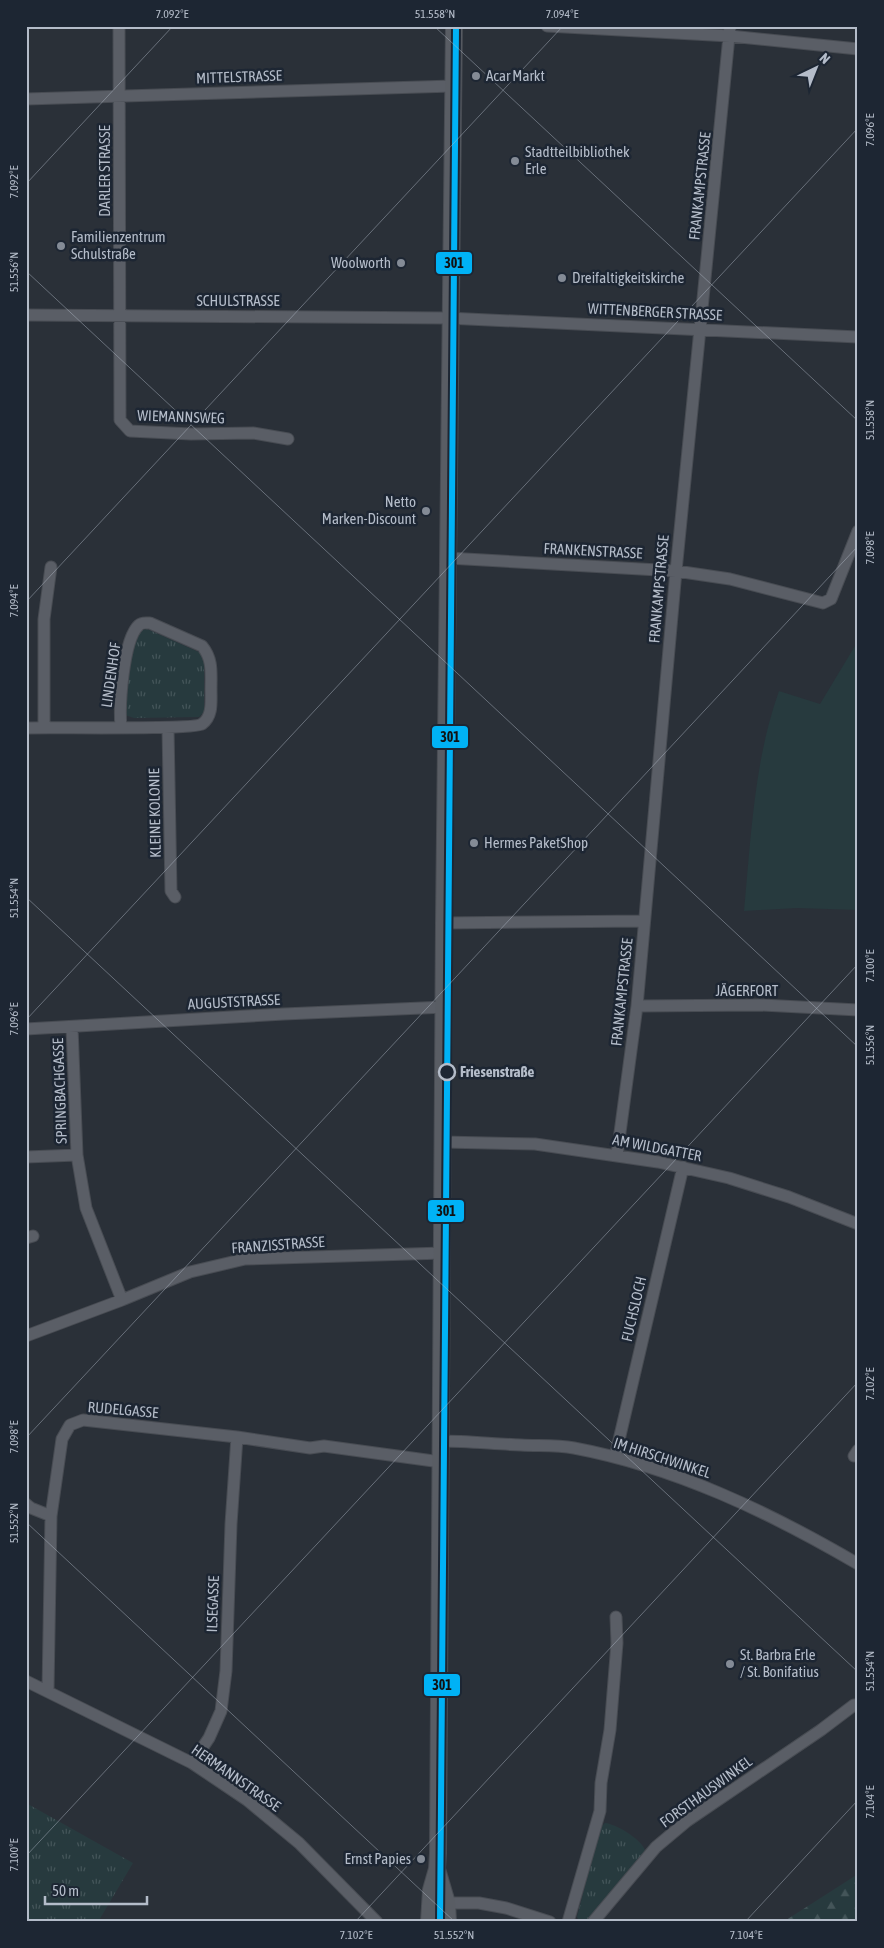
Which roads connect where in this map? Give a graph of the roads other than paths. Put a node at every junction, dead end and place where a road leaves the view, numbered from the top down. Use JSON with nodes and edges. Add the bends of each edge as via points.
{"nodes":[{"id":1,"x":119,"y":26,"type":"edge"},
{"id":2,"x":454,"y":26,"type":"edge"},
{"id":3,"x":547,"y":26,"type":"edge"},
{"id":4,"x":730,"y":31,"type":"edge"},
{"id":5,"x":858,"y":49,"type":"edge"},
{"id":6,"x":453,"y":86,"type":"junction"},
{"id":7,"x":121,"y":96,"type":"junction"},
{"id":8,"x":26,"y":98,"type":"edge"},
{"id":9,"x":26,"y":315,"type":"edge"},
{"id":10,"x":119,"y":316,"type":"junction"},
{"id":11,"x":450,"y":318,"type":"junction"},
{"id":12,"x":700,"y":330,"type":"junction"},
{"id":13,"x":858,"y":336,"type":"edge"},
{"id":14,"x":288,"y":439,"type":"dead end"},
{"id":15,"x":858,"y":531,"type":"edge"},
{"id":16,"x":448,"y":558,"type":"junction"},
{"id":17,"x":51,"y":567,"type":"dead end"},
{"id":18,"x":676,"y":571,"type":"junction"},
{"id":19,"x":121,"y":727,"type":"junction"},
{"id":20,"x":26,"y":728,"type":"edge"},
{"id":21,"x":44,"y":728,"type":"junction"},
{"id":22,"x":168,"y":728,"type":"junction"},
{"id":23,"x":175,"y":897,"type":"dead end"},
{"id":24,"x":644,"y":921,"type":"junction"},
{"id":25,"x":444,"y":923,"type":"junction"},
{"id":26,"x":637,"y":1006,"type":"junction"},
{"id":27,"x":445,"y":1007,"type":"junction"},
{"id":28,"x":858,"y":1010,"type":"edge"},
{"id":29,"x":72,"y":1027,"type":"junction"},
{"id":30,"x":26,"y":1029,"type":"edge"},
{"id":31,"x":443,"y":1142,"type":"junction"},
{"id":32,"x":77,"y":1155,"type":"junction"},
{"id":33,"x":618,"y":1155,"type":"junction"},
{"id":34,"x":26,"y":1157,"type":"edge"},
{"id":35,"x":683,"y":1167,"type":"junction"},
{"id":36,"x":858,"y":1224,"type":"edge"},
{"id":37,"x":443,"y":1253,"type":"junction"},
{"id":38,"x":122,"y":1300,"type":"junction"},
{"id":39,"x":26,"y":1336,"type":"edge"},
{"id":40,"x":236,"y":1437,"type":"junction"},
{"id":41,"x":441,"y":1440,"type":"junction"},
{"id":42,"x":615,"y":1457,"type":"junction"},
{"id":43,"x":441,"y":1462,"type":"junction"},
{"id":44,"x":26,"y":1504,"type":"edge"},
{"id":45,"x":51,"y":1516,"type":"junction"},
{"id":46,"x":858,"y":1564,"type":"edge"},
{"id":47,"x":616,"y":1617,"type":"dead end"},
{"id":48,"x":26,"y":1681,"type":"edge"},
{"id":49,"x":48,"y":1691,"type":"junction"},
{"id":50,"x":854,"y":1706,"type":"dead end"},
{"id":51,"x":192,"y":1763,"type":"junction"},
{"id":52,"x":437,"y":1870,"type":"junction"},
{"id":53,"x":430,"y":1902,"type":"junction"},
{"id":54,"x":447,"y":1903,"type":"junction"},
{"id":55,"x":377,"y":1922,"type":"edge"},
{"id":56,"x":429,"y":1922,"type":"edge"},
{"id":57,"x":448,"y":1922,"type":"edge"},
{"id":58,"x":550,"y":1922,"type":"edge"},
{"id":59,"x":568,"y":1922,"type":"edge"},
{"id":60,"x":593,"y":1922,"type":"edge"}],
"edges":[{"from":1,"to":7,"type":"street","name":"DARLER STRASSE"},
{"from":2,"to":6,"type":"main road"},
{"from":3,"to":4,"type":"street"},
{"from":4,"to":5,"type":"street"},
{"from":4,"to":12,"type":"street","name":"FRANKAMPSTRASSE"},
{"from":6,"to":7,"type":"street","name":"MITTELSTRASSE"},
{"from":6,"to":11,"type":"main road"},
{"from":7,"to":8,"type":"street","name":"MITTELSTRASSE"},
{"from":7,"to":10,"type":"street","name":"DARLER STRASSE"},
{"from":9,"to":10,"type":"street","name":"SCHULSTRASSE"},
{"from":10,"to":11,"type":"street","name":"SCHULSTRASSE"},
{"from":10,"to":14,"type":"street","name":"WIEMANNSWEG","via":[[120,420],[130,431],[254,434]]},
{"from":11,"to":12,"type":"street","name":"WITTENBERGER STRASSE"},
{"from":11,"to":16,"type":"main road"},
{"from":12,"to":13,"type":"street","name":"WITTENBERGER STRASSE"},
{"from":12,"to":18,"type":"street","name":"FRANKAMPSTRASSE"},
{"from":15,"to":18,"type":"street","name":"FRANKENSTRASSE","via":[[831,599],[823,603],[730,579]]},
{"from":16,"to":18,"type":"street","name":"FRANKENSTRASSE"},
{"from":16,"to":25,"type":"main road"},
{"from":17,"to":21,"type":"street","via":[[44,620]]},
{"from":18,"to":24,"type":"street","name":"FRANKAMPSTRASSE"},
{"from":19,"to":21,"type":"street","name":"LINDENHOF"},
{"from":19,"to":22,"type":"street","name":"LINDENHOF"},
{"from":19,"to":22,"type":"street","name":"LINDENHOF","via":[[122,680],[130,639],[137,626],[150,623],[202,646],[211,662],[211,714],[202,725]]},
{"from":20,"to":21,"type":"street","name":"LINDENHOF"},
{"from":22,"to":23,"type":"street","name":"KLEINE KOLONIE","via":[[171,891]]},
{"from":24,"to":25,"type":"street"},
{"from":24,"to":26,"type":"street","name":"FRANKAMPSTRASSE"},
{"from":25,"to":27,"type":"main road"},
{"from":26,"to":28,"type":"street","name":"JÄGERFORT","via":[[760,1005]]},
{"from":26,"to":33,"type":"street","name":"FRANKAMPSTRASSE"},
{"from":27,"to":29,"type":"street","name":"AUGUSTSTRASSE"},
{"from":27,"to":31,"type":"main road"},
{"from":29,"to":30,"type":"street","name":"AUGUSTSTRASSE"},
{"from":29,"to":32,"type":"street","name":"SPRINGBACHGASSE"},
{"from":31,"to":33,"type":"street","name":"AM WILDGATTER","via":[[535,1144]]},
{"from":31,"to":37,"type":"main road"},
{"from":32,"to":34,"type":"street","name":"SPRINGBACHGASSE"},
{"from":32,"to":38,"type":"street","name":"SPRINGBACHGASSE","via":[[86,1208]]},
{"from":33,"to":35,"type":"street","name":"AM WILDGATTER"},
{"from":35,"to":36,"type":"street","name":"AM WILDGATTER","via":[[789,1197]]},
{"from":35,"to":42,"type":"street","name":"FUCHSLOCH"},
{"from":37,"to":38,"type":"street","name":"FRANZISSTRASSE","via":[[245,1259],[190,1272]]},
{"from":37,"to":41,"type":"main road"},
{"from":38,"to":39,"type":"street","name":"FRANZISSTRASSE"},
{"from":40,"to":43,"type":"street","name":"RUDELGASSE"},
{"from":40,"to":45,"type":"street","name":"RUDELGASSE","via":[[83,1420],[70,1425],[62,1439]]},
{"from":40,"to":51,"type":"street","name":"ILSEGASSE","via":[[226,1671],[221,1711],[209,1738]]},
{"from":41,"to":42,"type":"street","name":"IM HIRSCHWINKEL","via":[[571,1448]]},
{"from":41,"to":43,"type":"main road"},
{"from":42,"to":46,"type":"street","name":"IM HIRSCHWINKEL","via":[[701,1485],[781,1522]]},
{"from":43,"to":52,"type":"main road"},
{"from":44,"to":45,"type":"street"},
{"from":45,"to":49,"type":"street","name":"RUDELGASSE"},
{"from":47,"to":59,"type":"street","via":[[610,1730],[600,1811]]},
{"from":48,"to":49,"type":"street","name":"HERMANNSTRASSE"},
{"from":49,"to":51,"type":"street","name":"HERMANNSTRASSE"},
{"from":50,"to":60,"type":"street","name":"FORSTHAUSWINKEL","via":[[680,1827],[656,1847]]},
{"from":51,"to":55,"type":"street","name":"HERMANNSTRASSE","via":[[248,1800],[299,1843]]},
{"from":52,"to":53,"type":"main road"},
{"from":52,"to":54,"type":"main road"},
{"from":53,"to":54,"type":"street"},
{"from":53,"to":56,"type":"main road"},
{"from":54,"to":57,"type":"main road"},
{"from":54,"to":58,"type":"street","via":[[479,1903]]}]}
